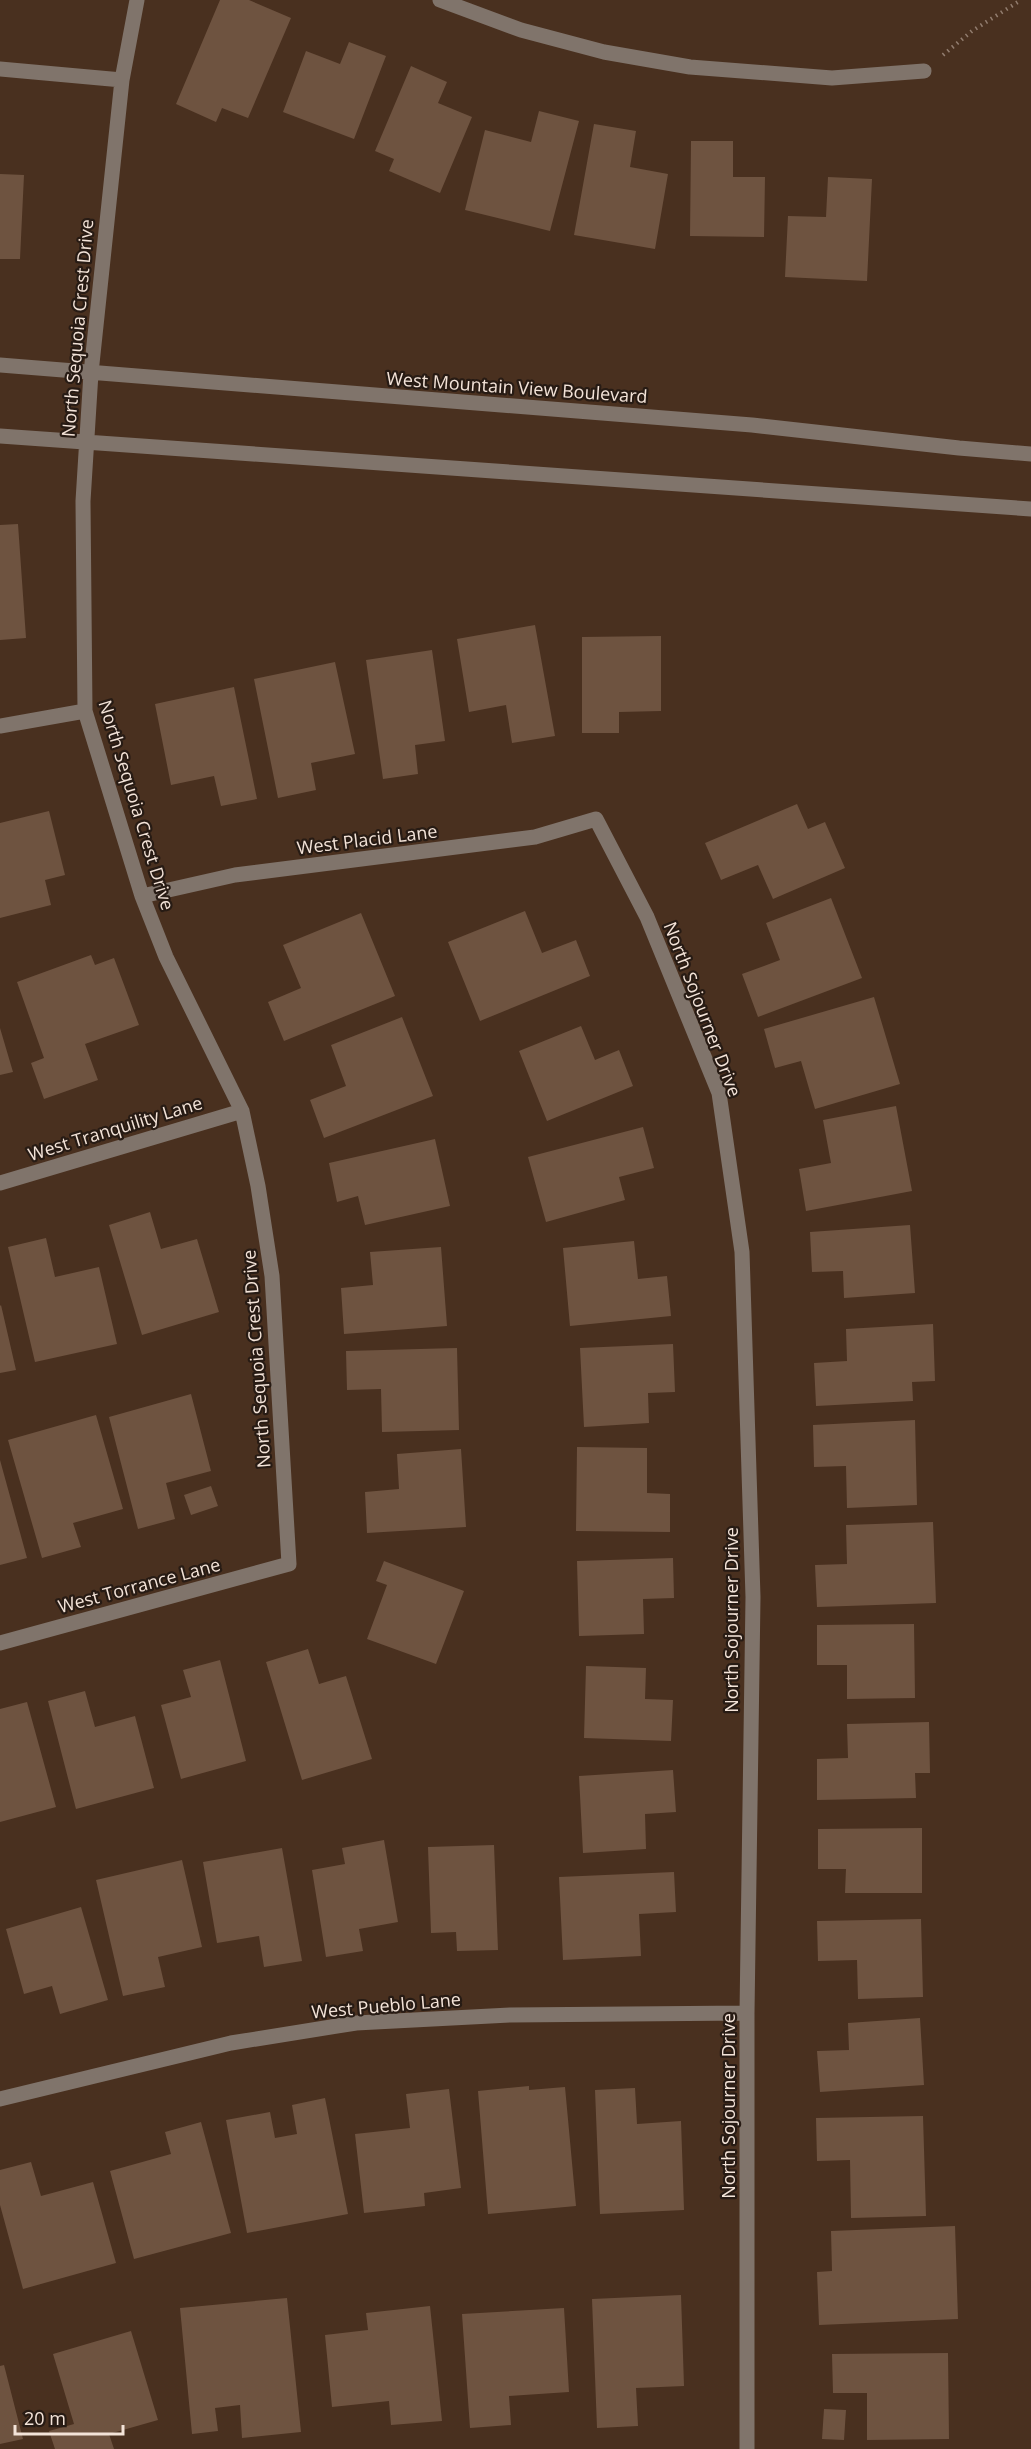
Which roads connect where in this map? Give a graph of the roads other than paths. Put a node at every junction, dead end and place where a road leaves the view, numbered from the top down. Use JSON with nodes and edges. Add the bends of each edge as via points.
{"nodes":[{"id":1,"x":137,"y":0,"type":"edge"},
{"id":2,"x":440,"y":0,"type":"edge"},
{"id":3,"x":0,"y":69,"type":"edge"},
{"id":4,"x":924,"y":71,"type":"road end"},
{"id":5,"x":122,"y":80,"type":"junction"},
{"id":6,"x":0,"y":365,"type":"edge"},
{"id":7,"x":91,"y":373,"type":"junction"},
{"id":8,"x":0,"y":436,"type":"edge"},
{"id":9,"x":86,"y":441,"type":"junction"},
{"id":10,"x":1031,"y":454,"type":"edge"},
{"id":11,"x":1031,"y":509,"type":"edge"},
{"id":12,"x":85,"y":711,"type":"junction"},
{"id":13,"x":0,"y":726,"type":"edge"},
{"id":14,"x":596,"y":819,"type":"joint"},
{"id":15,"x":142,"y":896,"type":"junction"},
{"id":16,"x":242,"y":1111,"type":"junction"},
{"id":17,"x":0,"y":1183,"type":"edge"},
{"id":18,"x":289,"y":1564,"type":"joint"},
{"id":19,"x":0,"y":1643,"type":"edge"},
{"id":20,"x":747,"y":2013,"type":"junction"},
{"id":21,"x":0,"y":2098,"type":"edge"},
{"id":22,"x":747,"y":2449,"type":"edge"}],
"edges":[{"from":1,"to":5,"type":"street","name":"North Sequoia Crest Drive"},
{"from":2,"to":4,"type":"street","via":[[522,30],[604,52],[690,67],[832,78]]},
{"from":3,"to":5,"type":"street"},
{"from":5,"to":7,"type":"street","name":"North Sequoia Crest Drive"},
{"from":6,"to":7,"type":"street","name":"West Mountain View Boulevard"},
{"from":7,"to":9,"type":"street","name":"North Sequoia Crest Drive"},
{"from":7,"to":10,"type":"street","name":"West Mountain View Boulevard","via":[[753,425]]},
{"from":8,"to":9,"type":"street"},
{"from":9,"to":11,"type":"street"},
{"from":9,"to":12,"type":"street","name":"North Sequoia Crest Drive"},
{"from":12,"to":13,"type":"street"},
{"from":12,"to":15,"type":"street","name":"North Sequoia Crest Drive"},
{"from":14,"to":15,"type":"street","name":"West Placid Lane","via":[[535,837],[236,876]]},
{"from":14,"to":20,"type":"street","name":"North Sojourner Drive","via":[[647,917],[719,1093],[742,1252],[753,1597]]},
{"from":15,"to":16,"type":"street","name":"North Sequoia Crest Drive","via":[[166,957]]},
{"from":16,"to":17,"type":"street","name":"West Tranquility Lane"},
{"from":16,"to":18,"type":"street","name":"North Sequoia Crest Drive","via":[[272,1276]]},
{"from":18,"to":19,"type":"street","name":"West Torrance Lane"},
{"from":20,"to":21,"type":"street","name":"West Pueblo Lane","via":[[510,2015],[356,2023],[231,2043]]},
{"from":20,"to":22,"type":"street","name":"North Sojourner Drive"}]}
